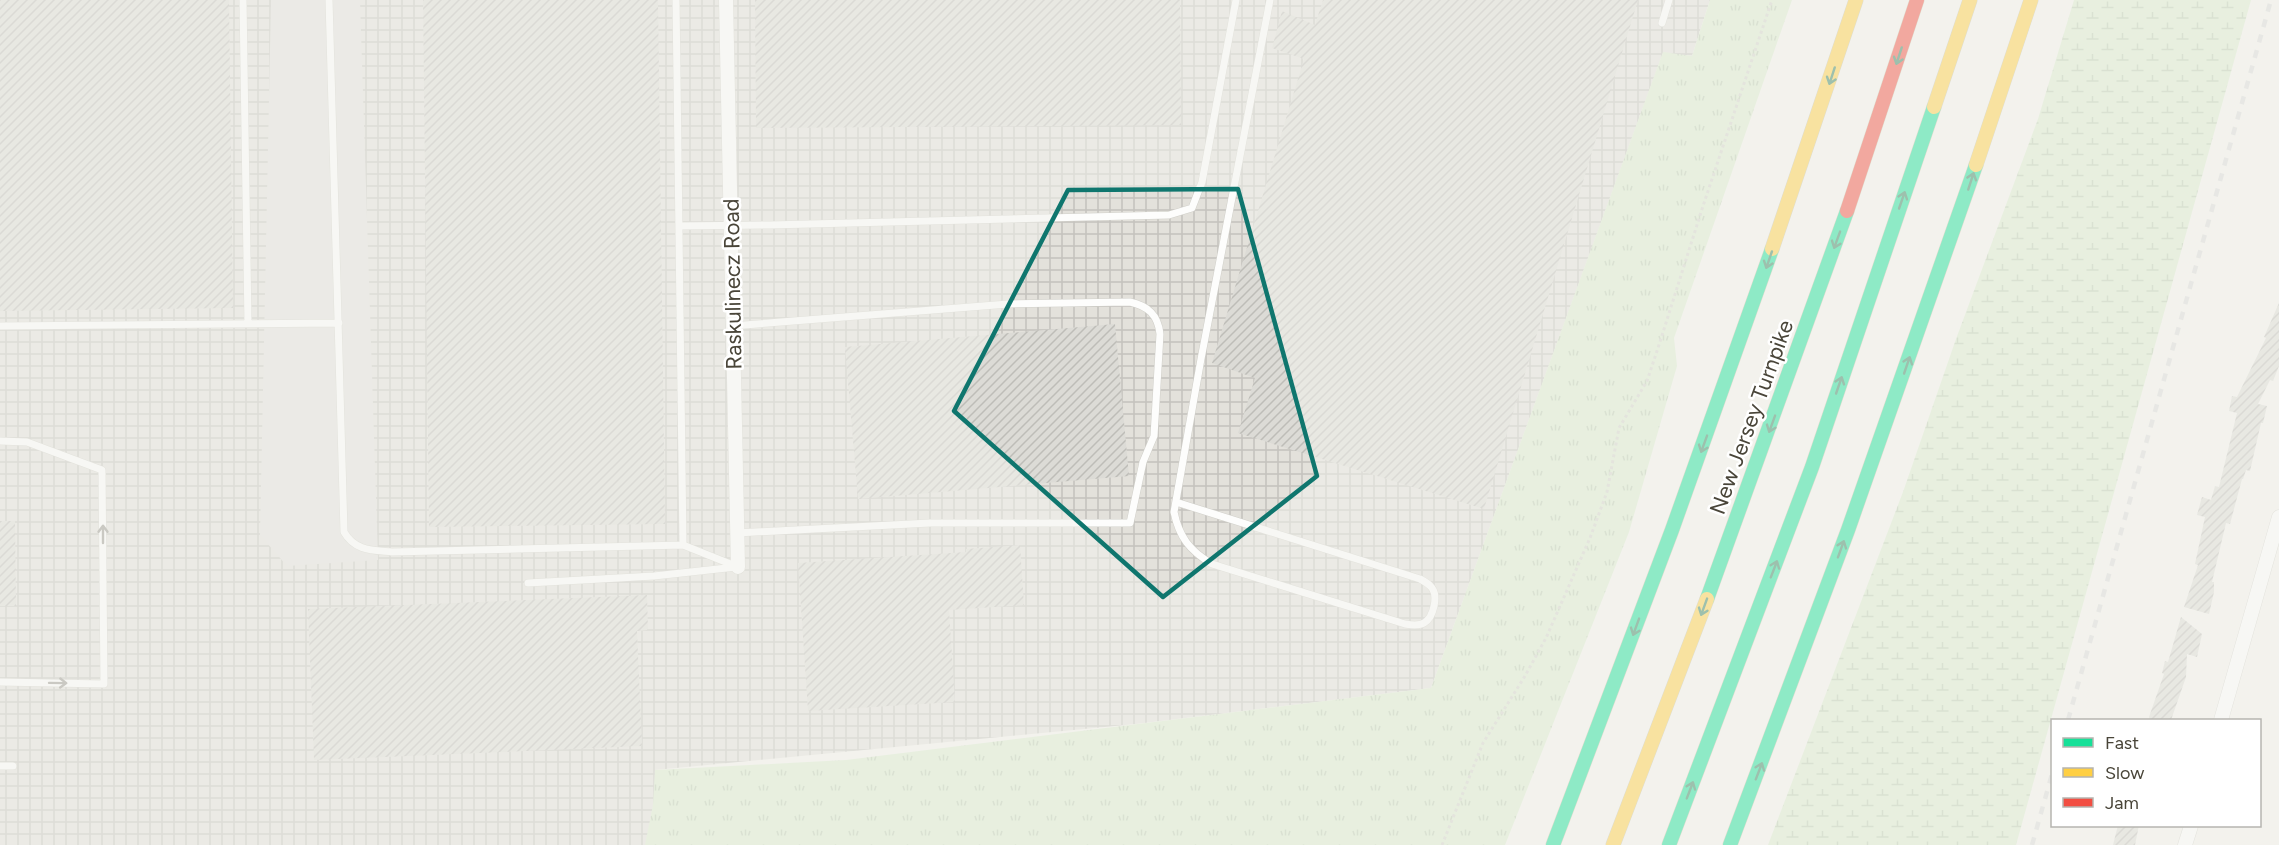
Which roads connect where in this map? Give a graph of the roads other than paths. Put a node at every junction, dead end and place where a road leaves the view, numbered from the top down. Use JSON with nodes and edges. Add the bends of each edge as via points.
{"nodes":[{"id":1,"x":243,"y":0,"type":"edge"},
{"id":2,"x":329,"y":0,"type":"edge"},
{"id":3,"x":676,"y":0,"type":"edge"},
{"id":4,"x":726,"y":0,"type":"edge"},
{"id":5,"x":1236,"y":0,"type":"edge"},
{"id":6,"x":1270,"y":0,"type":"edge"},
{"id":7,"x":1669,"y":0,"type":"edge"},
{"id":8,"x":1856,"y":0,"type":"edge"},
{"id":9,"x":1917,"y":0,"type":"edge"},
{"id":10,"x":1970,"y":0,"type":"edge"},
{"id":11,"x":2031,"y":0,"type":"edge"},
{"id":12,"x":1662,"y":23,"type":"dead end"},
{"id":13,"x":731,"y":224,"type":"junction"},
{"id":14,"x":679,"y":225,"type":"junction"},
{"id":15,"x":339,"y":323,"type":"junction"},
{"id":16,"x":248,"y":324,"type":"junction"},
{"id":17,"x":0,"y":326,"type":"edge"},
{"id":18,"x":732,"y":326,"type":"junction"},
{"id":19,"x":0,"y":441,"type":"edge"},
{"id":20,"x":1176,"y":502,"type":"junction"},
{"id":21,"x":2279,"y":517,"type":"edge"},
{"id":22,"x":737,"y":533,"type":"junction"},
{"id":23,"x":683,"y":544,"type":"junction"},
{"id":24,"x":738,"y":567,"type":"junction"},
{"id":25,"x":528,"y":583,"type":"dead end"},
{"id":26,"x":0,"y":682,"type":"edge"},
{"id":27,"x":2221,"y":719,"type":"edge"},
{"id":28,"x":0,"y":766,"type":"edge"},
{"id":29,"x":13,"y":766,"type":"dead end"},
{"id":30,"x":2190,"y":827,"type":"edge"},
{"id":31,"x":1553,"y":845,"type":"edge"},
{"id":32,"x":1613,"y":845,"type":"edge"},
{"id":33,"x":1669,"y":845,"type":"edge"},
{"id":34,"x":1730,"y":845,"type":"edge"},
{"id":35,"x":2185,"y":845,"type":"edge"}],
"edges":[{"from":1,"to":16,"type":"lane"},
{"from":2,"to":15,"type":"lane"},
{"from":3,"to":14,"type":"lane"},
{"from":4,"to":13,"type":"street","name":"Raskulinecz Road"},
{"from":5,"to":13,"type":"lane","via":[[1202,182],[1192,208],[1170,215]]},
{"from":6,"to":20,"type":"lane"},
{"from":7,"to":12,"type":"lane"},
{"from":8,"to":31,"type":"highway","name":"New Jersey Turnpike","one_way":true,"via":[[1708,434]]},
{"from":9,"to":32,"type":"highway","name":"New Jersey Turnpike","one_way":true,"via":[[1862,171],[1762,450]]},
{"from":33,"to":10,"type":"highway","one_way":true,"via":[[1812,467]]},
{"from":34,"to":11,"type":"highway","one_way":true,"via":[[1873,463]]},
{"from":13,"to":14,"type":"lane"},
{"from":13,"to":18,"type":"street","name":"Raskulinecz Road"},
{"from":14,"to":23,"type":"lane"},
{"from":15,"to":16,"type":"lane"},
{"from":15,"to":23,"type":"lane","via":[[344,532],[363,549],[392,552]]},
{"from":16,"to":17,"type":"lane"},
{"from":18,"to":22,"type":"street","name":"Raskulinecz Road"},
{"from":18,"to":22,"type":"lane","via":[[1008,304],[1130,303],[1147,308],[1159,322],[1160,333],[1154,436],[1143,462],[1130,523],[930,523]]},
{"from":26,"to":19,"type":"lane","one_way":true,"via":[[104,684],[102,470],[27,442]]},
{"from":20,"to":20,"type":"lane","via":[[1177,528],[1185,543],[1212,564],[1405,624],[1423,624],[1429,618],[1435,593],[1420,579]]},
{"from":21,"to":27,"type":"street"},
{"from":22,"to":24,"type":"street","name":"Raskulinecz Road"},
{"from":23,"to":24,"type":"lane"},
{"from":24,"to":25,"type":"lane"},
{"from":28,"to":29,"type":"lane"},
{"from":30,"to":35,"type":"street"}]}
